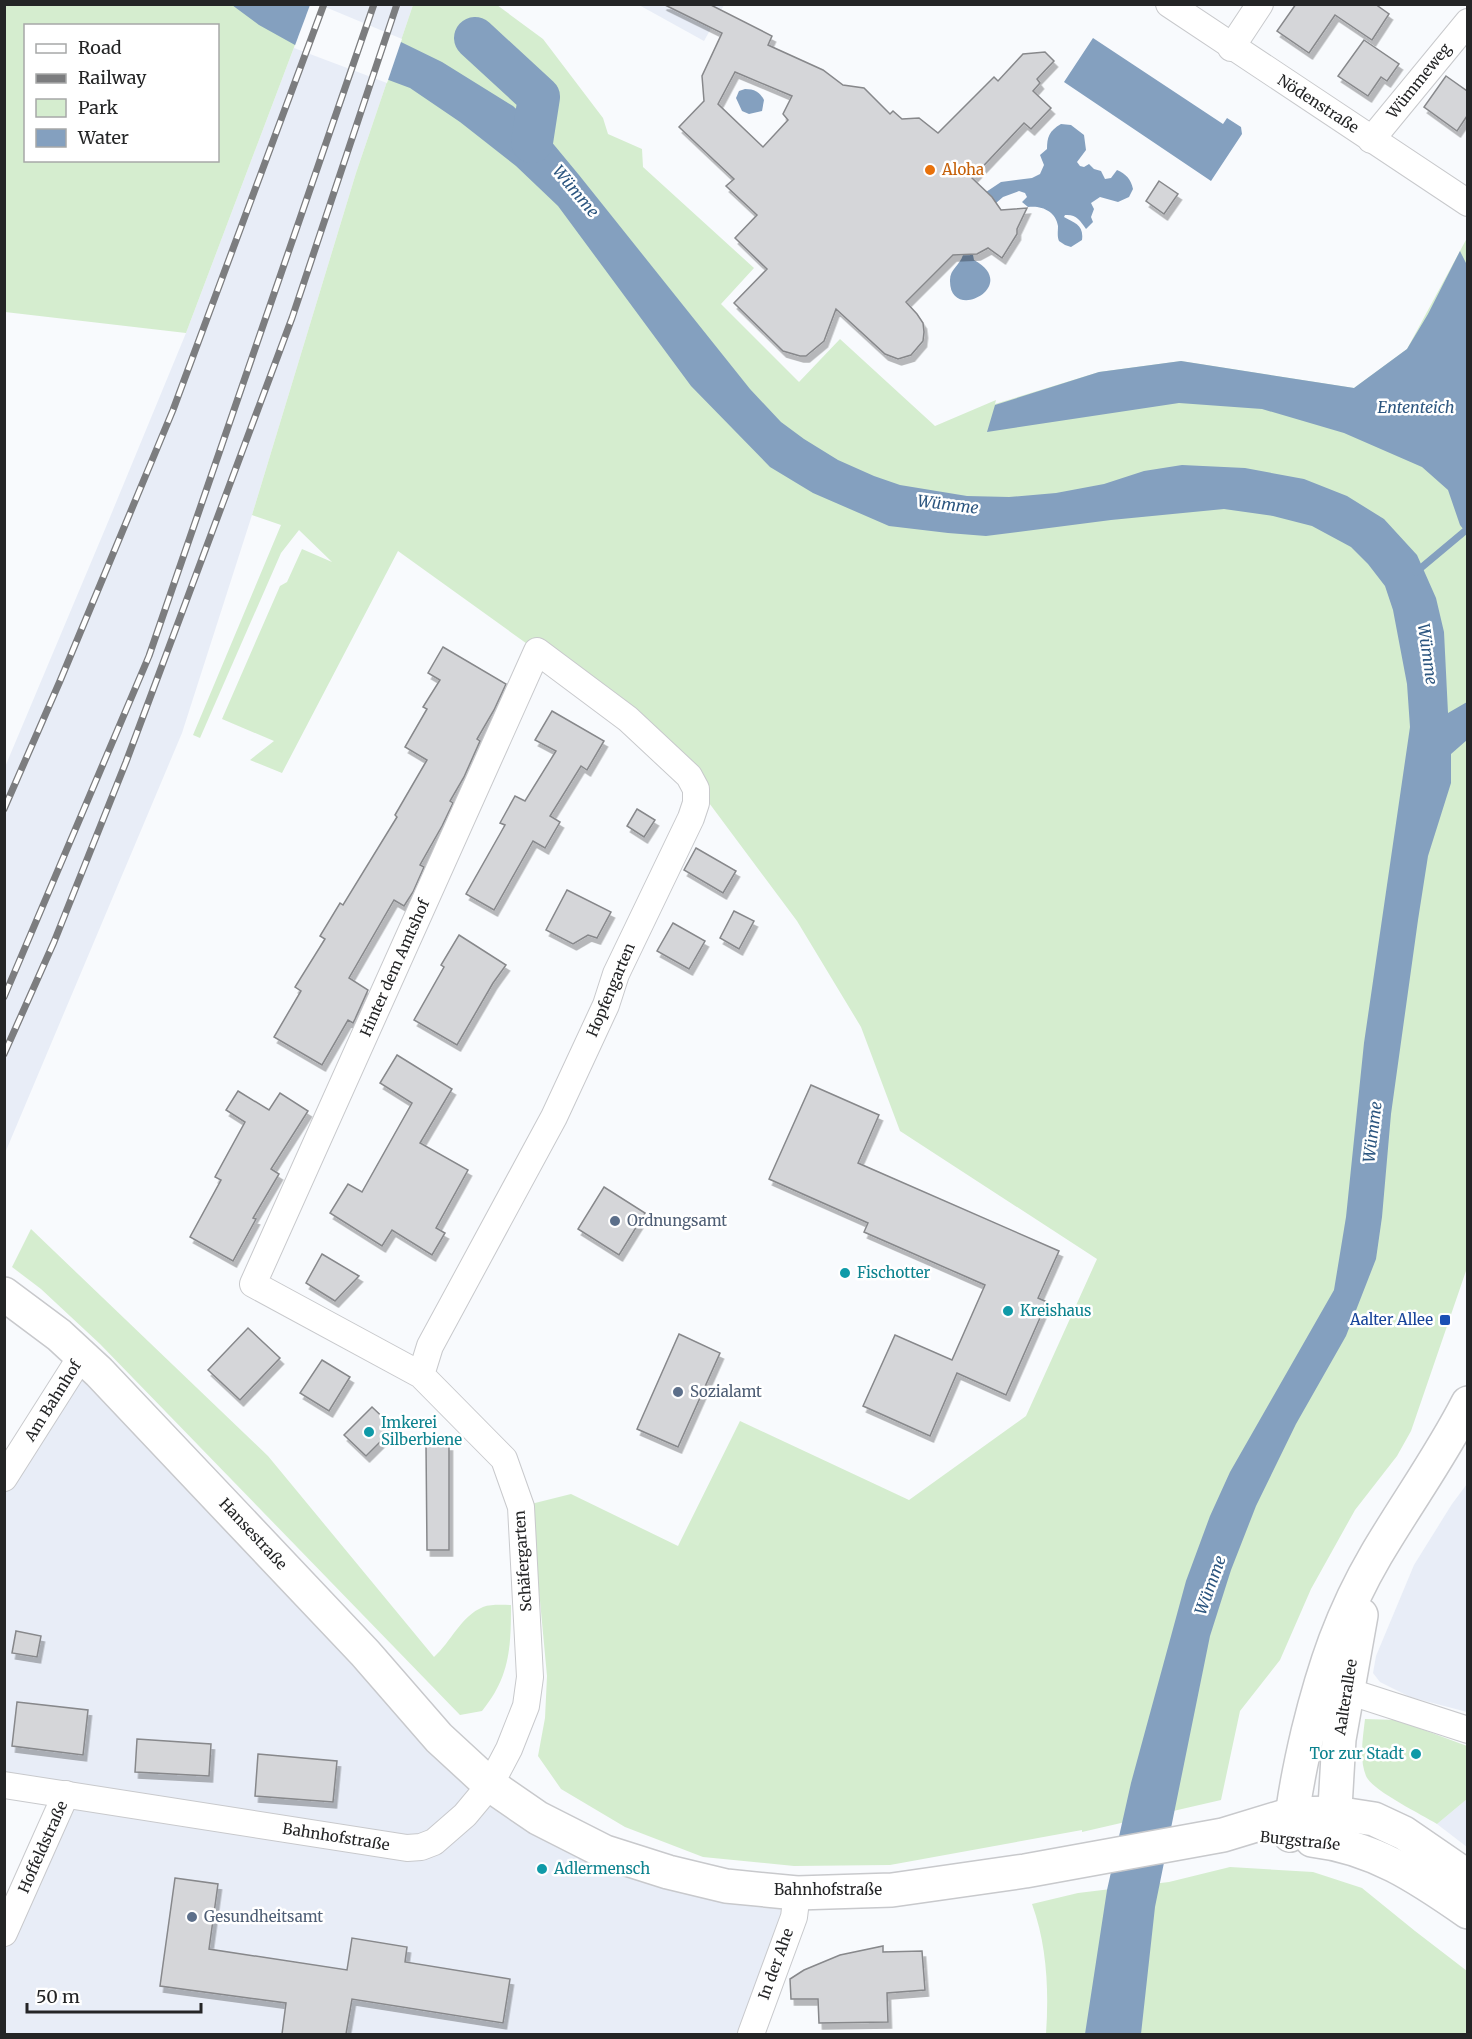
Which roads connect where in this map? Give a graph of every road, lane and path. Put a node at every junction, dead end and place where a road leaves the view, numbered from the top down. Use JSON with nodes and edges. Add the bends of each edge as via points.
{"nodes":[{"id":1,"x":1169,"y":4,"type":"edge"},
{"id":2,"x":1260,"y":4,"type":"edge"},
{"id":3,"x":1467,"y":22,"type":"edge"},
{"id":4,"x":1231,"y":48,"type":"junction"},
{"id":5,"x":1371,"y":140,"type":"junction"},
{"id":6,"x":1467,"y":203,"type":"edge"},
{"id":7,"x":537,"y":651,"type":"joint"},
{"id":8,"x":253,"y":1284,"type":"joint"},
{"id":9,"x":15,"y":1301,"type":"edge"},
{"id":10,"x":82,"y":1355,"type":"junction"},
{"id":11,"x":421,"y":1375,"type":"junction"},
{"id":12,"x":1467,"y":1403,"type":"edge"},
{"id":13,"x":4,"y":1478,"type":"edge"},
{"id":14,"x":1334,"y":1686,"type":"junction"},
{"id":15,"x":1467,"y":1730,"type":"edge"},
{"id":16,"x":4,"y":1785,"type":"edge"},
{"id":17,"x":490,"y":1785,"type":"junction"},
{"id":18,"x":66,"y":1794,"type":"junction"},
{"id":19,"x":1291,"y":1825,"type":"junction"},
{"id":20,"x":1334,"y":1828,"type":"junction"},
{"id":21,"x":1223,"y":1835,"type":"joint"},
{"id":22,"x":1467,"y":1877,"type":"edge"},
{"id":23,"x":797,"y":1893,"type":"junction"},
{"id":24,"x":1467,"y":1912,"type":"edge"},
{"id":25,"x":4,"y":1933,"type":"edge"},
{"id":26,"x":750,"y":2034,"type":"edge"}],
"edges":[{"from":1,"to":4,"type":"street","name":"Nödenstraße"},
{"from":2,"to":4,"type":"street"},
{"from":3,"to":5,"type":"street","name":"Wümmeweg"},
{"from":4,"to":5,"type":"street","name":"Nödenstraße"},
{"from":5,"to":6,"type":"street","name":"Nödenstraße"},
{"from":7,"to":8,"type":"street","name":"Hinter dem Amtshof"},
{"from":7,"to":11,"type":"street","name":"Hopfengarten","via":[[628,718],[689,776],[696,789],[696,803],[554,1117],[430,1346]]},
{"from":8,"to":11,"type":"street","name":"Schäfergarten"},
{"from":9,"to":10,"type":"main road","name":"Hansestraße"},
{"from":10,"to":13,"type":"street","name":"Am Bahnhof"},
{"from":10,"to":17,"type":"main road","name":"Hansestraße","via":[[365,1653],[439,1738]]},
{"from":11,"to":17,"type":"street","name":"Schäfergarten","via":[[504,1460],[521,1507],[530,1677],[526,1706]]},
{"from":12,"to":14,"type":"main road","name":"Aalterallee","via":[[1342,1620]]},
{"from":14,"to":15,"type":"street"},
{"from":14,"to":19,"type":"main road","name":"Aalterallee","via":[[1299,1772]]},
{"from":14,"to":20,"type":"main road","name":"Aalterallee","via":[[1339,1739]]},
{"from":16,"to":18,"type":"street","name":"Bahnhofstraße"},
{"from":17,"to":18,"type":"street","name":"Bahnhofstraße","via":[[465,1815],[434,1842],[408,1848]]},
{"from":17,"to":23,"type":"main road","name":"Bahnhofstraße","via":[[537,1818],[605,1852],[726,1886]]},
{"from":18,"to":25,"type":"street","name":"Hoffeldstraße"},
{"from":19,"to":20,"type":"main road","name":"Burgstraße"},
{"from":19,"to":21,"type":"main road","name":"Burgstraße"},
{"from":20,"to":22,"type":"main road","name":"Burgstraße","via":[[1374,1819],[1404,1833]]},
{"from":20,"to":24,"type":"main road","name":"Burgstraße","via":[[1363,1851],[1390,1862]]},
{"from":21,"to":23,"type":"main road","name":"Bahnhofstraße","via":[[892,1890]]},
{"from":23,"to":26,"type":"street","name":"In der Ahe","via":[[794,1917]]}]}
